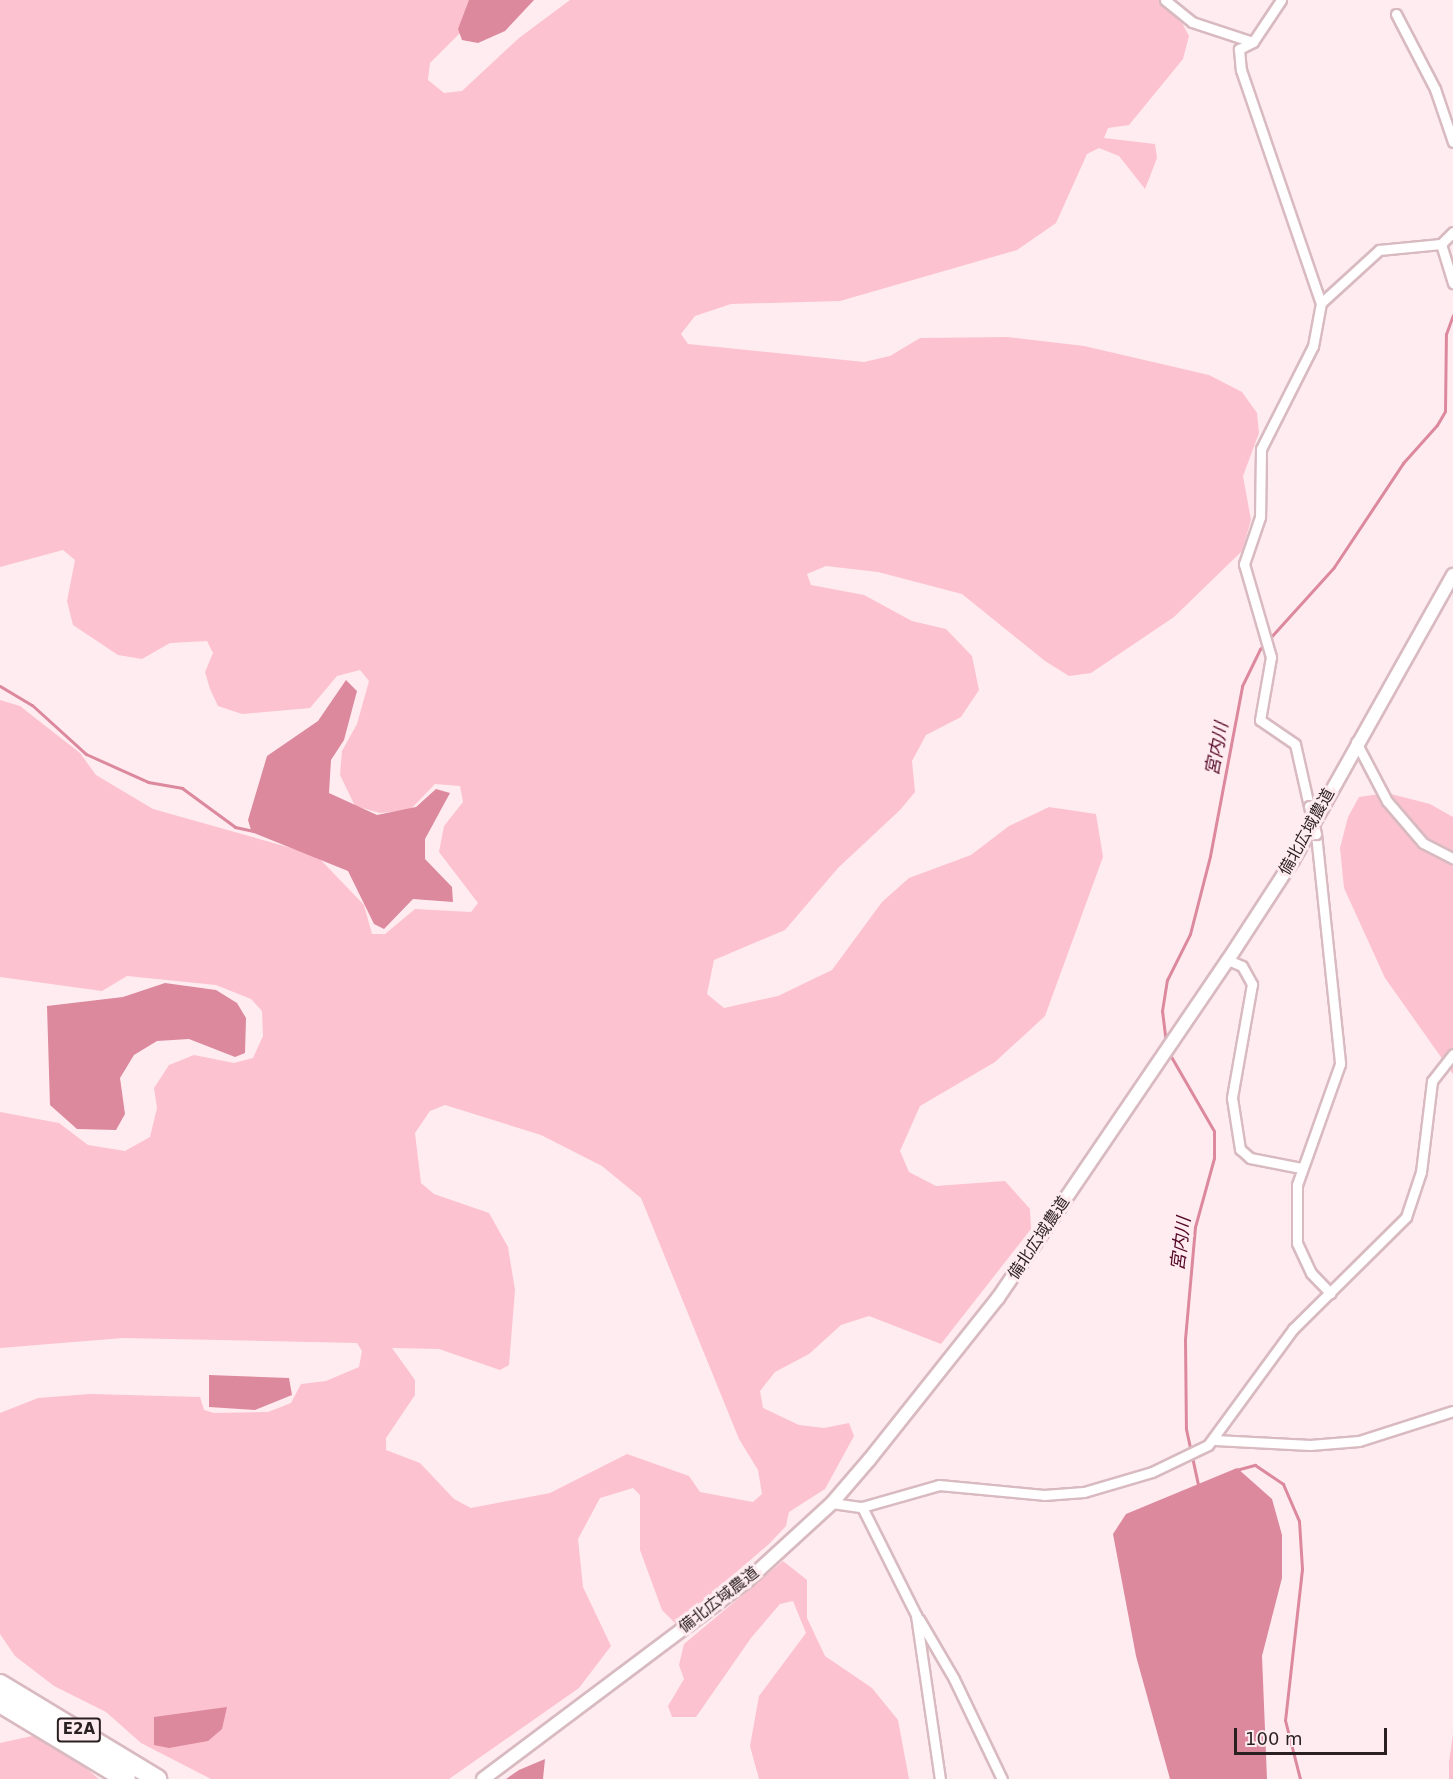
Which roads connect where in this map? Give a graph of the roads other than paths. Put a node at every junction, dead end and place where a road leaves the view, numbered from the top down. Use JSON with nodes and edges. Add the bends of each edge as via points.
{"nodes":[{"id":1,"x":1165,"y":0,"type":"edge"},
{"id":2,"x":1281,"y":0,"type":"edge"},
{"id":3,"x":1396,"y":14,"type":"dead end"},
{"id":4,"x":1253,"y":42,"type":"junction"},
{"id":5,"x":1453,"y":142,"type":"edge"},
{"id":6,"x":1453,"y":232,"type":"edge"},
{"id":7,"x":1441,"y":244,"type":"junction"},
{"id":8,"x":1453,"y":283,"type":"edge"},
{"id":9,"x":1321,"y":303,"type":"junction"},
{"id":10,"x":1453,"y":575,"type":"edge"},
{"id":11,"x":1356,"y":742,"type":"junction"},
{"id":12,"x":1453,"y":858,"type":"edge"},
{"id":13,"x":1228,"y":960,"type":"junction"},
{"id":14,"x":1453,"y":1054,"type":"edge"},
{"id":15,"x":1301,"y":1168,"type":"junction"},
{"id":16,"x":1330,"y":1293,"type":"junction"},
{"id":17,"x":1453,"y":1411,"type":"edge"},
{"id":18,"x":1215,"y":1440,"type":"junction"},
{"id":19,"x":832,"y":1503,"type":"junction"},
{"id":20,"x":862,"y":1507,"type":"junction"},
{"id":21,"x":916,"y":1615,"type":"junction"},
{"id":22,"x":0,"y":1684,"type":"edge"},
{"id":23,"x":0,"y":1703,"type":"edge"},
{"id":24,"x":126,"y":1779,"type":"edge"},
{"id":25,"x":157,"y":1779,"type":"edge"},
{"id":26,"x":483,"y":1779,"type":"edge"},
{"id":27,"x":940,"y":1779,"type":"edge"},
{"id":28,"x":1002,"y":1779,"type":"edge"}],
"edges":[{"from":1,"to":4,"type":"street","via":[[1192,22]]},
{"from":2,"to":4,"type":"street"},
{"from":3,"to":5,"type":"street","via":[[1435,89]]},
{"from":4,"to":9,"type":"street","via":[[1239,49],[1241,70]]},
{"from":6,"to":7,"type":"street"},
{"from":7,"to":8,"type":"street"},
{"from":7,"to":9,"type":"street","via":[[1379,250]]},
{"from":9,"to":15,"type":"street","bridge":true,"via":[[1313,346],[1261,449],[1260,517],[1244,564],[1271,657],[1260,720],[1295,744],[1316,834],[1340,1064],[1331,1100]]},
{"from":10,"to":11,"type":"street","name":"備北広域農道"},
{"from":11,"to":12,"type":"street","via":[[1387,801],[1423,843]]},
{"from":11,"to":13,"type":"street","name":"備北広域農道","via":[[1293,860]]},
{"from":13,"to":15,"type":"street","via":[[1242,966],[1252,984],[1232,1098],[1240,1149],[1250,1158]]},
{"from":13,"to":19,"type":"street","name":"備北広域農道","via":[[998,1298]]},
{"from":14,"to":16,"type":"street","via":[[1432,1081],[1421,1172],[1406,1217]]},
{"from":15,"to":16,"type":"street","via":[[1297,1243],[1311,1273]]},
{"from":16,"to":18,"type":"street","via":[[1267,1362]]},
{"from":17,"to":18,"type":"street","via":[[1359,1441],[1310,1445]]},
{"from":18,"to":20,"type":"street","via":[[1152,1472],[1084,1492],[1044,1495],[939,1485]]},
{"from":19,"to":20,"type":"street"},
{"from":19,"to":26,"type":"street","name":"備北広域農道","via":[[748,1580]]},
{"from":20,"to":21,"type":"street"},
{"from":21,"to":27,"type":"street"},
{"from":21,"to":28,"type":"street","via":[[954,1678]]},
{"from":22,"to":25,"type":"highway","number":"E2A"},
{"from":23,"to":24,"type":"highway","number":"E2A"}]}
